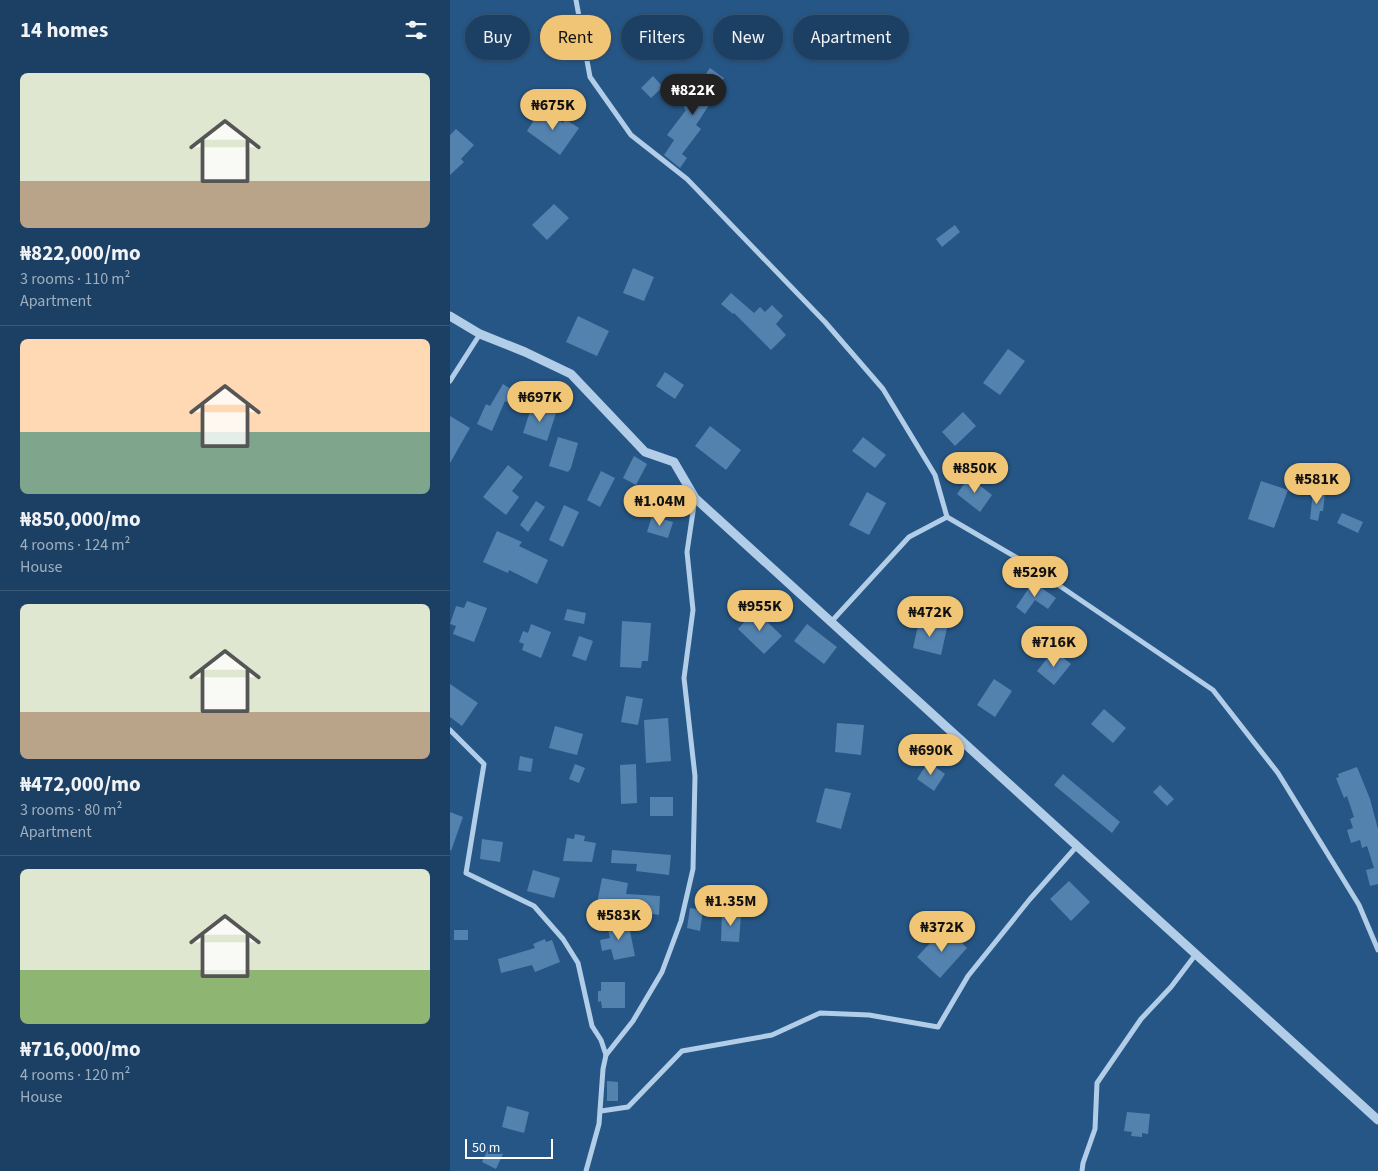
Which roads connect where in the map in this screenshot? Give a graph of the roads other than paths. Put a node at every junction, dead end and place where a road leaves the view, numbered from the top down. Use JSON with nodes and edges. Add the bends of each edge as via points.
{"nodes":[{"id":1,"x":576,"y":0,"type":"edge"},
{"id":2,"x":450,"y":316,"type":"edge"},
{"id":3,"x":480,"y":334,"type":"junction"},
{"id":4,"x":450,"y":381,"type":"edge"},
{"id":5,"x":695,"y":498,"type":"junction"},
{"id":6,"x":947,"y":517,"type":"junction"},
{"id":7,"x":831,"y":622,"type":"junction"},
{"id":8,"x":450,"y":730,"type":"edge"},
{"id":9,"x":1078,"y":846,"type":"junction"},
{"id":10,"x":1378,"y":950,"type":"edge"},
{"id":11,"x":1196,"y":954,"type":"junction"},
{"id":12,"x":606,"y":1056,"type":"junction"},
{"id":13,"x":601,"y":1111,"type":"junction"},
{"id":14,"x":1378,"y":1120,"type":"edge"},
{"id":15,"x":586,"y":1171,"type":"edge"},
{"id":16,"x":1082,"y":1171,"type":"edge"}],
"edges":[{"from":1,"to":6,"type":"street","via":[[590,77],[631,135],[687,179],[825,322],[884,389],[934,475]]},
{"from":2,"to":3,"type":"street"},
{"from":3,"to":4,"type":"street"},
{"from":3,"to":5,"type":"street","via":[[571,374],[645,452],[674,462]]},
{"from":5,"to":7,"type":"street"},
{"from":5,"to":12,"type":"street","via":[[686,552],[693,610],[684,678],[695,776],[692,869],[681,921],[662,972],[633,1021]]},
{"from":6,"to":7,"type":"street","via":[[909,537]]},
{"from":6,"to":10,"type":"street","via":[[1026,563],[1213,690],[1278,773],[1359,905]]},
{"from":7,"to":9,"type":"street"},
{"from":8,"to":12,"type":"street","via":[[484,764],[466,874],[534,906],[563,939],[578,964],[592,1026]]},
{"from":9,"to":11,"type":"street"},
{"from":9,"to":13,"type":"street","via":[[968,976],[938,1027],[868,1015],[820,1013],[772,1035],[682,1051],[628,1107]]},
{"from":11,"to":14,"type":"street"},
{"from":11,"to":16,"type":"street","via":[[1141,1019],[1096,1084],[1095,1129]]},
{"from":12,"to":13,"type":"street"},
{"from":13,"to":15,"type":"street"}]}
